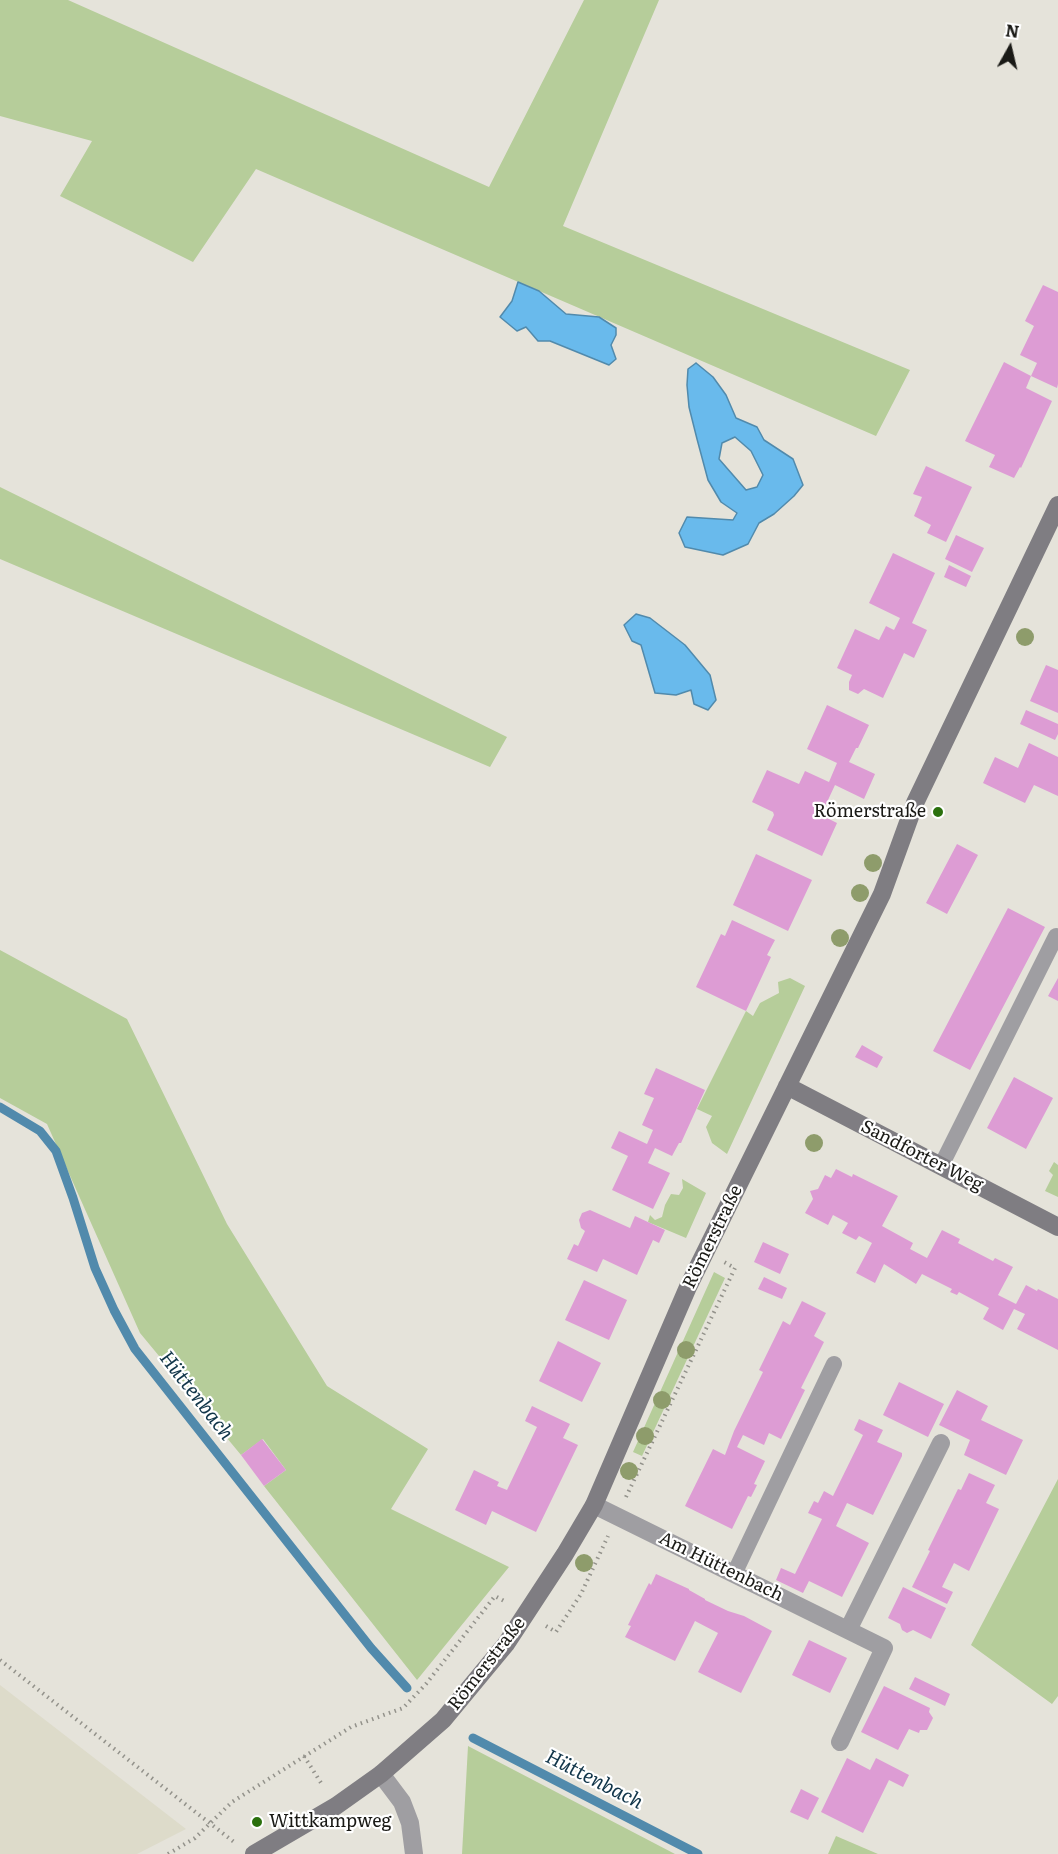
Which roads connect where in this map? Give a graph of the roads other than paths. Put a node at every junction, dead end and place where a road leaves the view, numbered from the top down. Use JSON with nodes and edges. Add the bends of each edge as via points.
{"nodes":[{"id":1,"x":1058,"y":505,"type":"edge"},
{"id":2,"x":1056,"y":936,"type":"dead end"},
{"id":3,"x":787,"y":1086,"type":"junction"},
{"id":4,"x":941,"y":1166,"type":"junction"},
{"id":5,"x":1058,"y":1227,"type":"edge"},
{"id":6,"x":834,"y":1364,"type":"dead end"},
{"id":7,"x":940,"y":1443,"type":"dead end"},
{"id":8,"x":594,"y":1505,"type":"junction"},
{"id":9,"x":734,"y":1574,"type":"junction"},
{"id":10,"x":849,"y":1630,"type":"junction"},
{"id":11,"x":840,"y":1742,"type":"dead end"},
{"id":12,"x":381,"y":1774,"type":"junction"},
{"id":13,"x":248,"y":1851,"type":"edge"},
{"id":14,"x":414,"y":1854,"type":"edge"}],
"edges":[{"from":1,"to":3,"type":"street","name":"Römerstraße","via":[[915,803],[882,894]]},
{"from":2,"to":4,"type":"lane"},
{"from":3,"to":4,"type":"street","name":"Sandforter Weg"},
{"from":3,"to":8,"type":"street","name":"Römerstraße","via":[[688,1287]]},
{"from":4,"to":5,"type":"street","name":"Sandforter Weg"},
{"from":6,"to":9,"type":"lane"},
{"from":7,"to":10,"type":"street"},
{"from":8,"to":9,"type":"street","name":"Am Hüttenbach"},
{"from":8,"to":12,"type":"street","name":"Römerstraße","via":[[506,1644],[442,1720]]},
{"from":9,"to":10,"type":"street","name":"Am Hüttenbach"},
{"from":10,"to":11,"type":"street","name":"Am Hüttenbach","via":[[884,1648]]},
{"from":12,"to":13,"type":"street","name":"Römerstraße","via":[[336,1806]]},
{"from":12,"to":14,"type":"street","via":[[402,1802],[410,1823]]}]}
